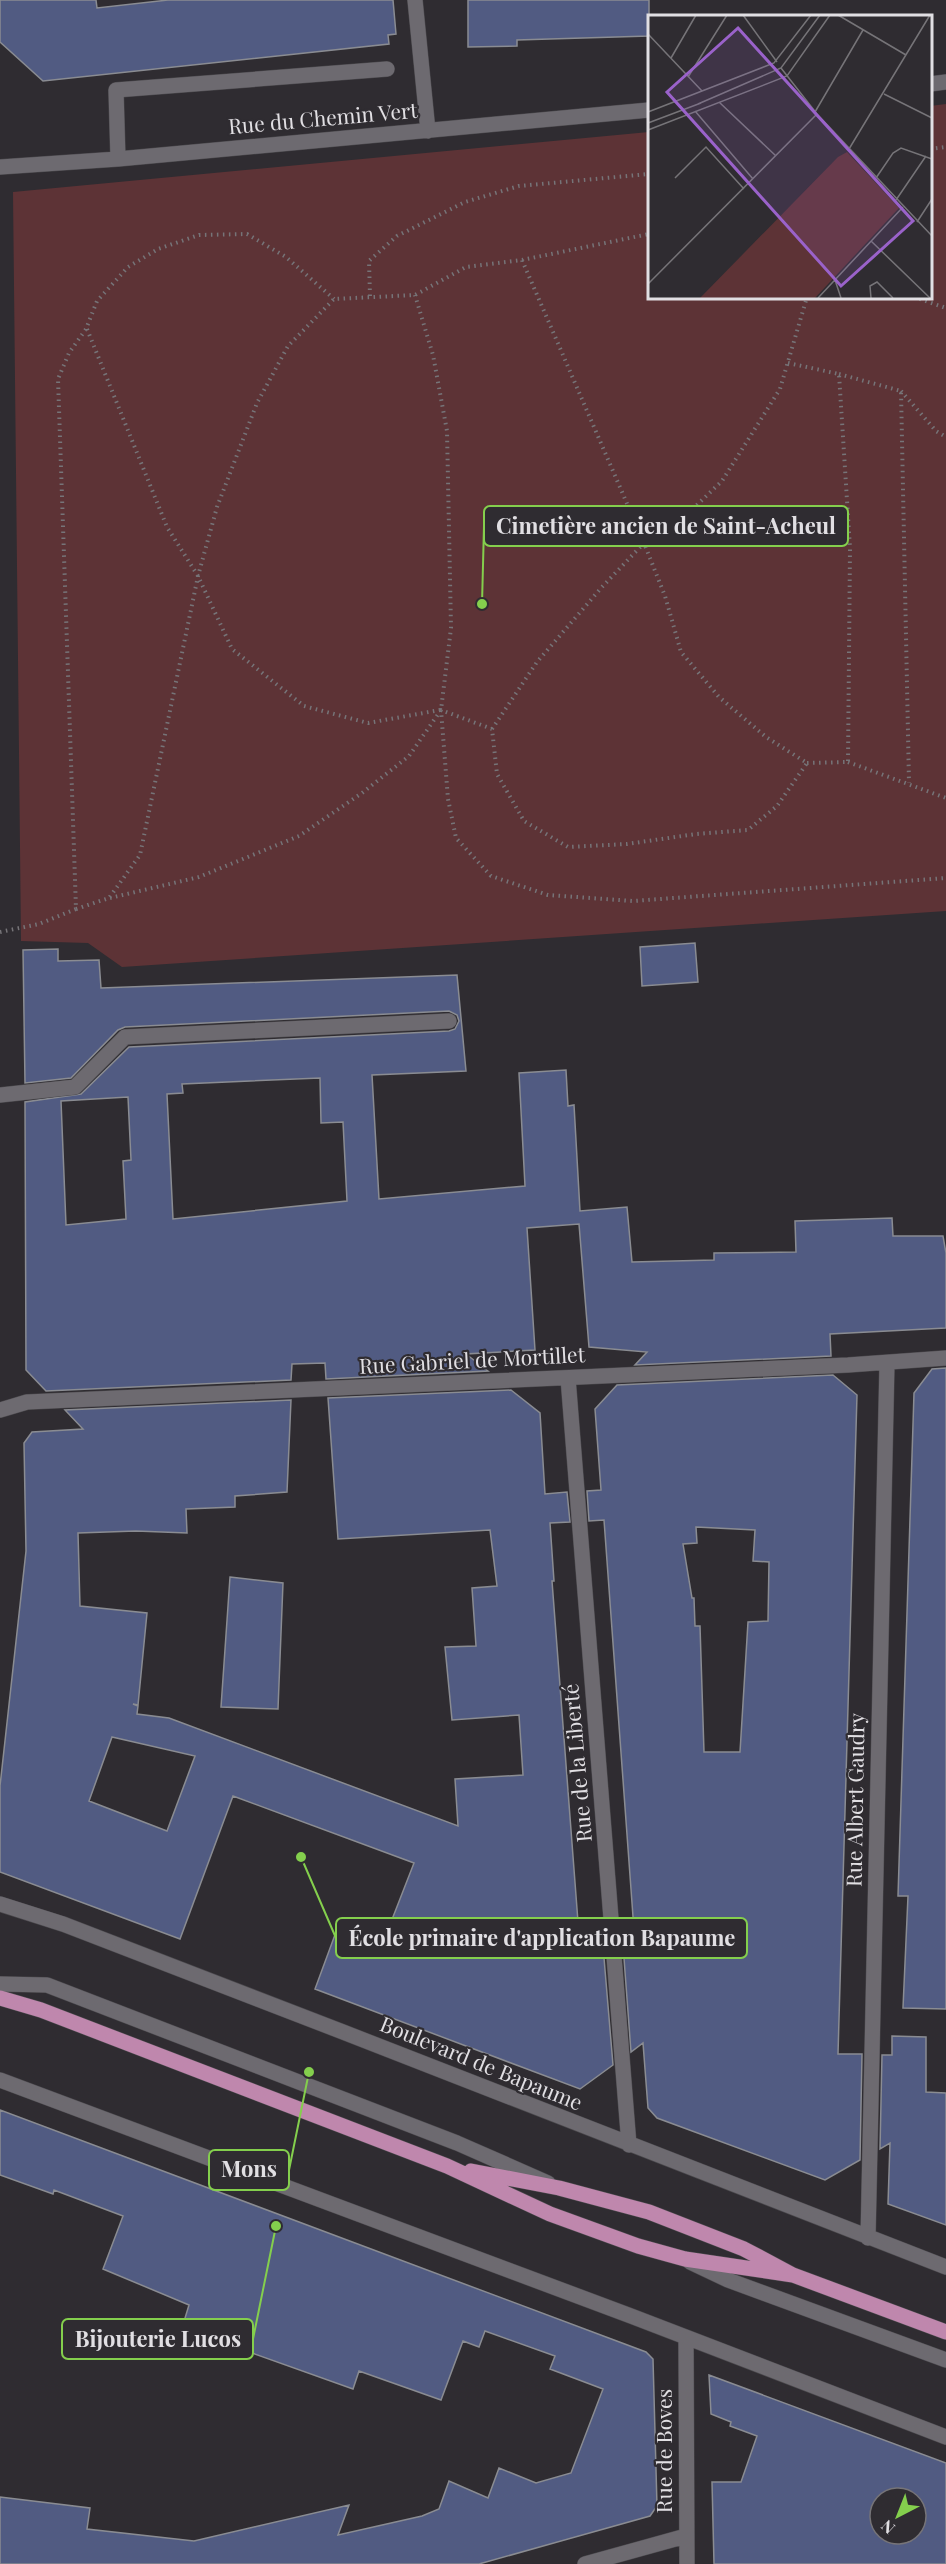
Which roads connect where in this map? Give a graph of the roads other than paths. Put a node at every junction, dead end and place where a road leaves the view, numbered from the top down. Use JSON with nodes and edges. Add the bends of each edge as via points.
{"nodes":[{"id":1,"x":416,"y":0,"type":"edge"},
{"id":2,"x":387,"y":69,"type":"dead end"},
{"id":3,"x":946,"y":82,"type":"edge"},
{"id":4,"x":931,"y":84,"type":"edge"},
{"id":5,"x":648,"y":110,"type":"edge"},
{"id":6,"x":428,"y":131,"type":"junction"},
{"id":7,"x":118,"y":159,"type":"junction"},
{"id":8,"x":0,"y":167,"type":"edge"},
{"id":9,"x":449,"y":1021,"type":"dead end"},
{"id":10,"x":0,"y":1095,"type":"edge"},
{"id":11,"x":946,"y":1358,"type":"edge"},
{"id":12,"x":887,"y":1363,"type":"junction"},
{"id":13,"x":568,"y":1378,"type":"junction"},
{"id":14,"x":0,"y":1410,"type":"edge"},
{"id":15,"x":0,"y":1904,"type":"edge"},
{"id":16,"x":0,"y":1984,"type":"edge"},
{"id":17,"x":0,"y":1998,"type":"edge"},
{"id":18,"x":0,"y":2080,"type":"edge"},
{"id":19,"x":629,"y":2145,"type":"junction"},
{"id":20,"x":447,"y":2166,"type":"junction"},
{"id":21,"x":559,"y":2188,"type":"junction"},
{"id":22,"x":868,"y":2238,"type":"junction"},
{"id":23,"x":685,"y":2259,"type":"junction"},
{"id":24,"x":946,"y":2266,"type":"edge"},
{"id":25,"x":793,"y":2275,"type":"junction"},
{"id":26,"x":946,"y":2332,"type":"edge"},
{"id":27,"x":686,"y":2338,"type":"junction"},
{"id":28,"x":946,"y":2360,"type":"edge"},
{"id":29,"x":946,"y":2437,"type":"edge"},
{"id":30,"x":686,"y":2536,"type":"junction"},
{"id":31,"x":585,"y":2564,"type":"edge"},
{"id":32,"x":687,"y":2564,"type":"edge"}],
"edges":[{"from":1,"to":6,"type":"street"},
{"from":2,"to":7,"type":"street","via":[[116,90]]},
{"from":3,"to":4,"type":"street"},
{"from":5,"to":6,"type":"street","name":"Rue du Chemin Vert"},
{"from":6,"to":7,"type":"street","name":"Rue du Chemin Vert"},
{"from":7,"to":8,"type":"street","name":"Rue du Chemin Vert"},
{"from":9,"to":10,"type":"street","via":[[125,1037],[75,1088]]},
{"from":11,"to":12,"type":"street","name":"Rue Gabriel de Mortillet"},
{"from":12,"to":13,"type":"street","name":"Rue Gabriel de Mortillet"},
{"from":12,"to":22,"type":"street","name":"Rue Albert Gaudry"},
{"from":13,"to":14,"type":"street","name":"Rue Gabriel de Mortillet","via":[[27,1402]]},
{"from":13,"to":19,"type":"street","name":"Rue de la Liberté"},
{"from":15,"to":19,"type":"street","name":"Boulevard de Bapaume","via":[[63,1924]]},
{"from":16,"to":21,"type":"street","via":[[47,1985],[457,2143]]},
{"from":17,"to":20,"type":"main road","via":[[41,2010]]},
{"from":18,"to":27,"type":"street"},
{"from":19,"to":22,"type":"street","name":"Boulevard de Bapaume"},
{"from":20,"to":21,"type":"main road"},
{"from":20,"to":23,"type":"main road","via":[[550,2214]]},
{"from":21,"to":25,"type":"main road","via":[[649,2212],[744,2249]]},
{"from":22,"to":24,"type":"street","name":"Boulevard de Bapaume"},
{"from":23,"to":25,"type":"main road"},
{"from":23,"to":28,"type":"street","via":[[728,2280]]},
{"from":25,"to":26,"type":"main road"},
{"from":27,"to":29,"type":"street"},
{"from":27,"to":30,"type":"street","name":"Rue de Boves"},
{"from":30,"to":31,"type":"street"},
{"from":30,"to":32,"type":"street","name":"Rue de Boves"}]}
